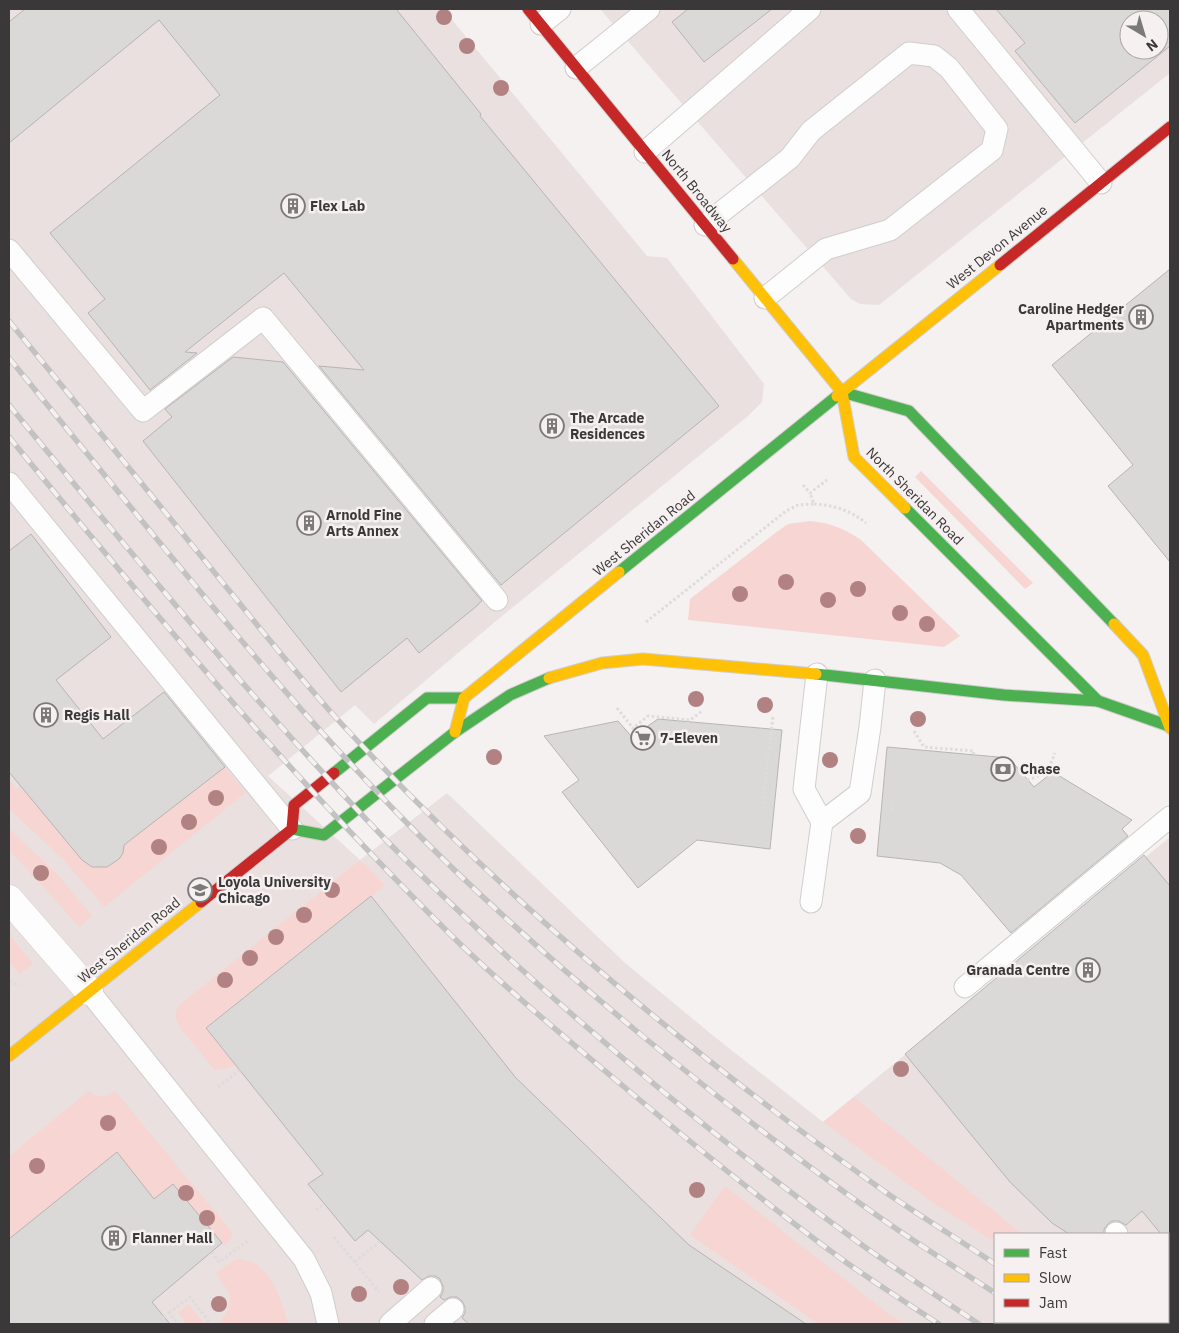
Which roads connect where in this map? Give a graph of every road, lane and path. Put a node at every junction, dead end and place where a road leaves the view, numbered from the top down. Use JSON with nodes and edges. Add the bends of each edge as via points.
{"nodes":[{"id":1,"x":560,"y":9,"type":"edge"},
{"id":2,"x":649,"y":9,"type":"edge"},
{"id":3,"x":810,"y":9,"type":"edge"},
{"id":4,"x":958,"y":9,"type":"edge"},
{"id":5,"x":534,"y":16,"type":"edge"},
{"id":6,"x":576,"y":68,"type":"junction"},
{"id":7,"x":1170,"y":127,"type":"edge"},
{"id":8,"x":645,"y":152,"type":"junction"},
{"id":9,"x":1101,"y":183,"type":"junction"},
{"id":10,"x":705,"y":225,"type":"junction"},
{"id":11,"x":9,"y":250,"type":"edge"},
{"id":12,"x":765,"y":298,"type":"junction"},
{"id":13,"x":842,"y":392,"type":"junction"},
{"id":14,"x":828,"y":478,"type":"dead end"},
{"id":15,"x":9,"y":483,"type":"edge"},
{"id":16,"x":803,"y":485,"type":"dead end"},
{"id":17,"x":810,"y":493,"type":"junction"},
{"id":18,"x":497,"y":600,"type":"dead end"},
{"id":19,"x":646,"y":622,"type":"dead end"},
{"id":20,"x":817,"y":674,"type":"junction"},
{"id":21,"x":875,"y":680,"type":"junction"},
{"id":22,"x":464,"y":698,"type":"junction"},
{"id":23,"x":1098,"y":701,"type":"junction"},
{"id":24,"x":617,"y":708,"type":"dead end"},
{"id":25,"x":702,"y":711,"type":"dead end"},
{"id":26,"x":773,"y":717,"type":"dead end"},
{"id":27,"x":1169,"y":727,"type":"edge"},
{"id":28,"x":634,"y":728,"type":"junction"},
{"id":29,"x":454,"y":732,"type":"junction"},
{"id":30,"x":914,"y":732,"type":"dead end"},
{"id":31,"x":638,"y":733,"type":"dead end"},
{"id":32,"x":1055,"y":753,"type":"dead end"},
{"id":33,"x":973,"y":754,"type":"dead end"},
{"id":34,"x":1027,"y":780,"type":"dead end"},
{"id":35,"x":763,"y":804,"type":"dead end"},
{"id":36,"x":1170,"y":817,"type":"edge"},
{"id":37,"x":822,"y":822,"type":"junction"},
{"id":38,"x":292,"y":829,"type":"junction"},
{"id":39,"x":9,"y":899,"type":"edge"},
{"id":40,"x":811,"y":902,"type":"dead end"},
{"id":41,"x":9,"y":981,"type":"edge"},
{"id":42,"x":19,"y":985,"type":"dead end"},
{"id":43,"x":965,"y":987,"type":"dead end"},
{"id":44,"x":90,"y":991,"type":"junction"},
{"id":45,"x":9,"y":1056,"type":"edge"},
{"id":46,"x":240,"y":1070,"type":"dead end"},
{"id":47,"x":218,"y":1087,"type":"dead end"},
{"id":48,"x":324,"y":1204,"type":"dead end"},
{"id":49,"x":316,"y":1210,"type":"dead end"},
{"id":50,"x":334,"y":1237,"type":"dead end"},
{"id":51,"x":250,"y":1240,"type":"dead end"},
{"id":52,"x":380,"y":1241,"type":"dead end"},
{"id":53,"x":212,"y":1252,"type":"dead end"},
{"id":54,"x":355,"y":1262,"type":"junction"},
{"id":55,"x":431,"y":1288,"type":"dead end"},
{"id":56,"x":383,"y":1296,"type":"dead end"},
{"id":57,"x":453,"y":1309,"type":"dead end"},
{"id":58,"x":169,"y":1313,"type":"junction"},
{"id":59,"x":164,"y":1317,"type":"dead end"},
{"id":60,"x":178,"y":1324,"type":"edge"},
{"id":61,"x":211,"y":1324,"type":"edge"},
{"id":62,"x":328,"y":1324,"type":"edge"},
{"id":63,"x":390,"y":1324,"type":"edge"},
{"id":64,"x":435,"y":1324,"type":"edge"}],
"edges":[{"from":1,"to":5,"type":"lane"},
{"from":2,"to":6,"type":"lane"},
{"from":3,"to":8,"type":"lane"},
{"from":4,"to":9,"type":"lane"},
{"from":5,"to":6,"type":"main road","name":"North Broadway"},
{"from":6,"to":8,"type":"main road","name":"North Broadway"},
{"from":7,"to":9,"type":"main road","name":"West Devon Avenue"},
{"from":8,"to":10,"type":"main road","name":"North Broadway"},
{"from":9,"to":13,"type":"main road","name":"West Devon Avenue"},
{"from":10,"to":12,"type":"main road","name":"North Broadway"},
{"from":10,"to":12,"type":"lane","via":[[790,158],[811,131],[909,54],[934,56],[949,68],[997,129],[992,150],[890,230],[826,249]]},
{"from":11,"to":18,"type":"lane","via":[[143,411],[263,318]]},
{"from":12,"to":13,"type":"main road","name":"North Broadway"},
{"from":13,"to":22,"type":"main road","name":"West Sheridan Road"},
{"from":13,"to":23,"type":"main road","name":"North Sheridan Road","via":[[854,457]]},
{"from":13,"to":27,"type":"main road","name":"North Sheridan Road","via":[[909,411],[1143,655]]},
{"from":14,"to":17,"type":"path"},
{"from":15,"to":38,"type":"lane"},
{"from":16,"to":17,"type":"path"},
{"from":17,"to":19,"type":"path","via":[[814,504],[798,505],[786,511]]},
{"from":20,"to":21,"type":"main road"},
{"from":20,"to":29,"type":"main road","via":[[644,659],[602,663],[541,680],[510,695]]},
{"from":20,"to":37,"type":"lane","via":[[804,789]]},
{"from":21,"to":23,"type":"main road"},
{"from":21,"to":37,"type":"lane","via":[[860,793]]},
{"from":22,"to":29,"type":"main road"},
{"from":22,"to":38,"type":"main road","via":[[427,698],[294,806]]},
{"from":23,"to":27,"type":"main road","name":"North Sheridan Road"},
{"from":24,"to":28,"type":"path"},
{"from":25,"to":28,"type":"path","via":[[690,720],[648,716]]},
{"from":26,"to":35,"type":"path"},
{"from":28,"to":31,"type":"path"},
{"from":29,"to":38,"type":"main road","via":[[324,835]]},
{"from":30,"to":33,"type":"path","via":[[924,747],[974,751]]},
{"from":32,"to":34,"type":"path","via":[[1049,770]]},
{"from":36,"to":43,"type":"lane"},
{"from":37,"to":40,"type":"lane"},
{"from":38,"to":44,"type":"main road","name":"West Sheridan Road"},
{"from":39,"to":44,"type":"street"},
{"from":41,"to":42,"type":"path"},
{"from":44,"to":45,"type":"main road","name":"West Sheridan Road"},
{"from":44,"to":62,"type":"lane","via":[[304,1259],[321,1293]]},
{"from":46,"to":47,"type":"path"},
{"from":48,"to":49,"type":"path"},
{"from":50,"to":54,"type":"path"},
{"from":51,"to":53,"type":"path","via":[[219,1262]]},
{"from":52,"to":54,"type":"path"},
{"from":54,"to":56,"type":"path"},
{"from":55,"to":63,"type":"lane"},
{"from":57,"to":64,"type":"lane"},
{"from":58,"to":59,"type":"path"},
{"from":58,"to":60,"type":"path"},
{"from":58,"to":61,"type":"path","via":[[190,1297]]}]}
